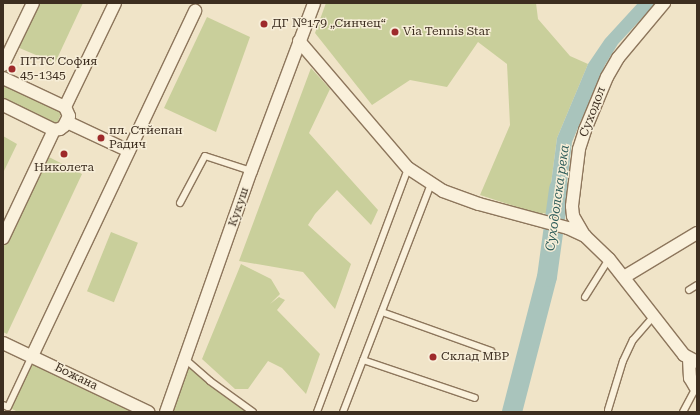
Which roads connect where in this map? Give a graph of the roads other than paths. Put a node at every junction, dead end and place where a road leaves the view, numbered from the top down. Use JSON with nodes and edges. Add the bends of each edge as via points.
{"nodes":[{"id":1,"x":33,"y":3,"type":"edge"},
{"id":2,"x":115,"y":3,"type":"edge"},
{"id":3,"x":314,"y":3,"type":"edge"},
{"id":4,"x":664,"y":3,"type":"edge"},
{"id":5,"x":195,"y":11,"type":"dead end"},
{"id":6,"x":299,"y":41,"type":"junction"},
{"id":7,"x":3,"y":65,"type":"edge"},
{"id":8,"x":3,"y":78,"type":"edge"},
{"id":9,"x":3,"y":105,"type":"edge"},
{"id":10,"x":65,"y":107,"type":"junction"},
{"id":11,"x":67,"y":122,"type":"junction"},
{"id":12,"x":54,"y":130,"type":"junction"},
{"id":13,"x":129,"y":150,"type":"junction"},
{"id":14,"x":408,"y":168,"type":"junction"},
{"id":15,"x":251,"y":171,"type":"junction"},
{"id":16,"x":431,"y":184,"type":"junction"},
{"id":17,"x":180,"y":203,"type":"dead end"},
{"id":18,"x":697,"y":234,"type":"edge"},
{"id":19,"x":585,"y":236,"type":"junction"},
{"id":20,"x":3,"y":238,"type":"edge"},
{"id":21,"x":609,"y":258,"type":"junction"},
{"id":22,"x":624,"y":277,"type":"junction"},
{"id":23,"x":697,"y":285,"type":"edge"},
{"id":24,"x":689,"y":290,"type":"dead end"},
{"id":25,"x":585,"y":296,"type":"dead end"},
{"id":26,"x":382,"y":312,"type":"junction"},
{"id":27,"x":654,"y":316,"type":"junction"},
{"id":28,"x":3,"y":343,"type":"edge"},
{"id":29,"x":491,"y":351,"type":"dead end"},
{"id":30,"x":32,"y":356,"type":"junction"},
{"id":31,"x":185,"y":359,"type":"junction"},
{"id":32,"x":364,"y":360,"type":"junction"},
{"id":33,"x":693,"y":360,"type":"edge"},
{"id":34,"x":696,"y":388,"type":"edge"},
{"id":35,"x":475,"y":398,"type":"dead end"},
{"id":36,"x":3,"y":405,"type":"edge"},
{"id":37,"x":608,"y":410,"type":"dead end"},
{"id":38,"x":148,"y":412,"type":"edge"},
{"id":39,"x":166,"y":412,"type":"edge"},
{"id":40,"x":253,"y":412,"type":"edge"},
{"id":41,"x":317,"y":412,"type":"edge"},
{"id":42,"x":344,"y":412,"type":"edge"},
{"id":43,"x":683,"y":412,"type":"edge"}],
"edges":[{"from":1,"to":7,"type":"street"},
{"from":2,"to":10,"type":"street"},
{"from":3,"to":6,"type":"street","name":"Кукуш"},
{"from":4,"to":19,"type":"street","name":"Суходол","via":[[618,58],[607,77],[585,130],[579,149],[572,206],[573,216]]},
{"from":5,"to":13,"type":"street"},
{"from":6,"to":14,"type":"street"},
{"from":6,"to":15,"type":"street","name":"Кукуш"},
{"from":8,"to":10,"type":"street"},
{"from":9,"to":12,"type":"street"},
{"from":10,"to":11,"type":"street","via":[[69,116]]},
{"from":11,"to":12,"type":"street","via":[[60,129]]},
{"from":11,"to":13,"type":"street"},
{"from":12,"to":20,"type":"street"},
{"from":13,"to":30,"type":"street"},
{"from":14,"to":16,"type":"street"},
{"from":14,"to":41,"type":"lane"},
{"from":15,"to":17,"type":"lane","via":[[205,156]]},
{"from":15,"to":31,"type":"street","name":"Кукуш"},
{"from":16,"to":19,"type":"street","via":[[479,204],[568,228]]},
{"from":16,"to":26,"type":"lane"},
{"from":18,"to":22,"type":"street"},
{"from":19,"to":21,"type":"street"},
{"from":21,"to":22,"type":"street"},
{"from":21,"to":25,"type":"lane"},
{"from":22,"to":27,"type":"street"},
{"from":23,"to":24,"type":"lane"},
{"from":26,"to":29,"type":"lane"},
{"from":26,"to":32,"type":"lane"},
{"from":27,"to":33,"type":"street","via":[[684,355]]},
{"from":27,"to":37,"type":"lane","via":[[633,340],[623,361]]},
{"from":28,"to":30,"type":"street","name":"Божана"},
{"from":30,"to":36,"type":"lane","via":[[8,407]]},
{"from":30,"to":38,"type":"street","name":"Божана"},
{"from":31,"to":39,"type":"street","name":"Кукуш"},
{"from":31,"to":40,"type":"lane"},
{"from":32,"to":35,"type":"lane"},
{"from":32,"to":42,"type":"lane"},
{"from":33,"to":34,"type":"street","via":[[690,378]]},
{"from":34,"to":43,"type":"lane"}]}
